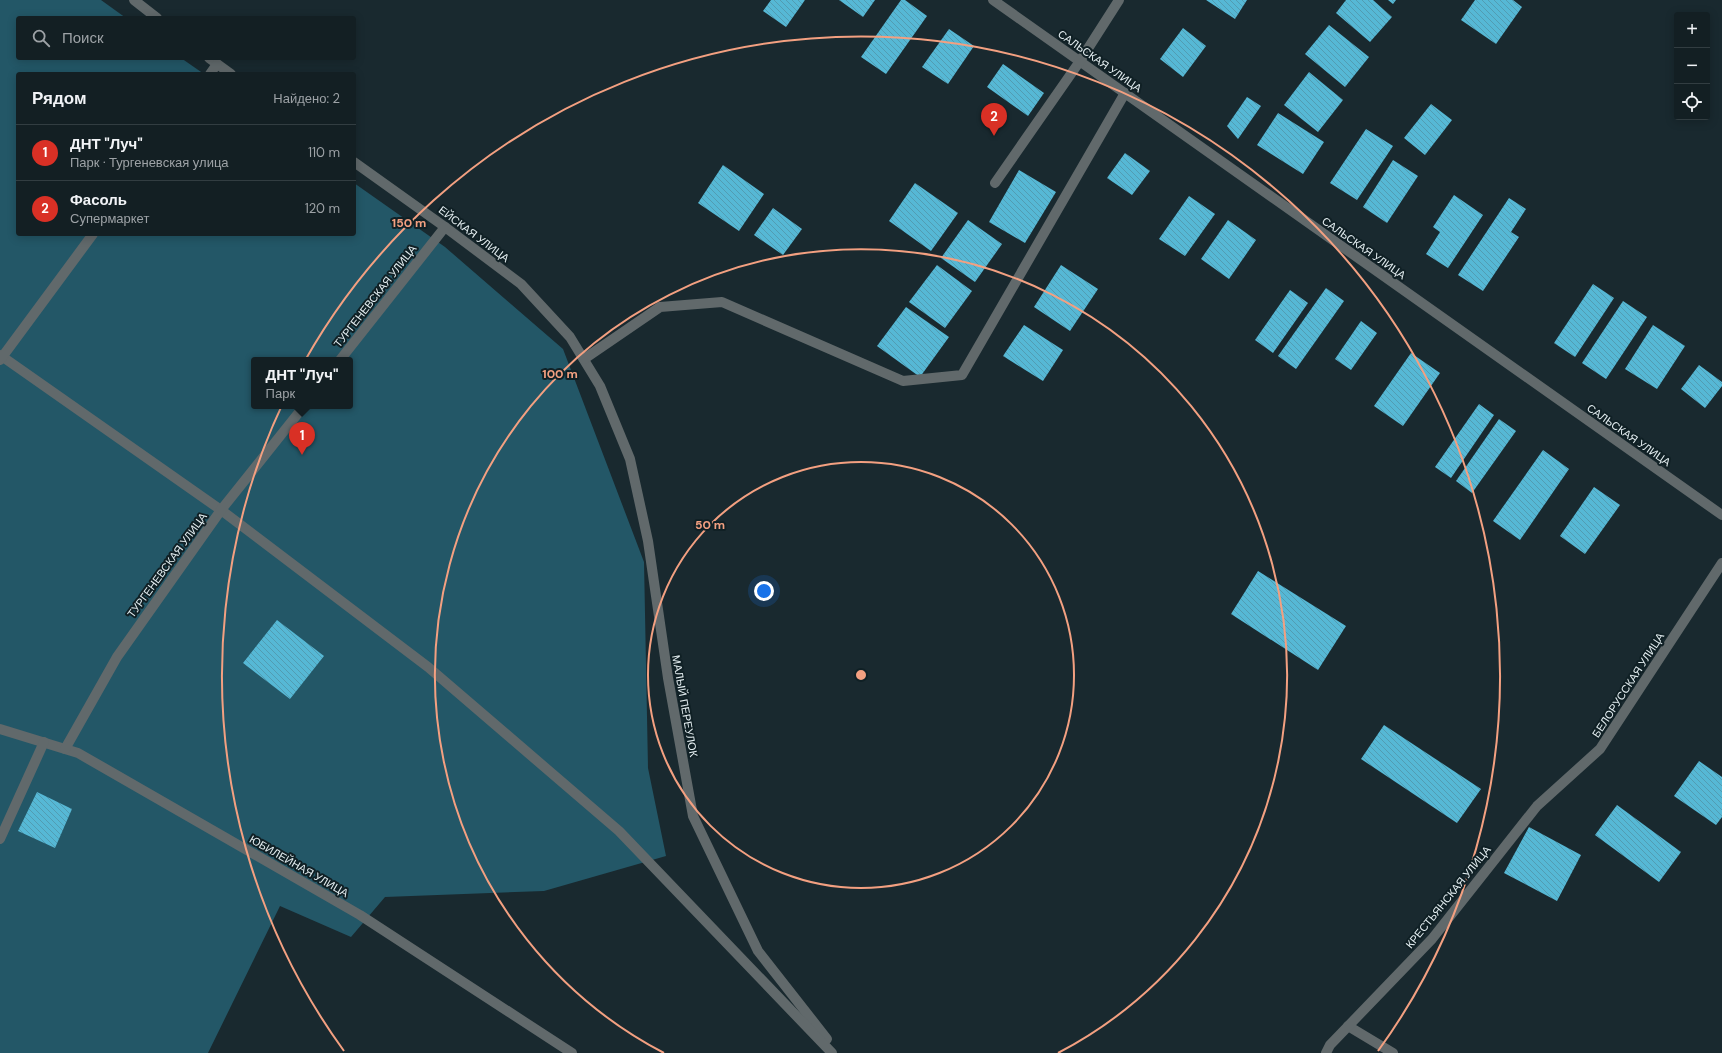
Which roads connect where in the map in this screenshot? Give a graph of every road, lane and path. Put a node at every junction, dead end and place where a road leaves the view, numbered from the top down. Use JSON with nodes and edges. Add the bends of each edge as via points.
{"nodes":[{"id":1,"x":134,"y":0,"type":"edge"},
{"id":2,"x":993,"y":0,"type":"edge"},
{"id":3,"x":1119,"y":0,"type":"edge"},
{"id":4,"x":154,"y":16,"type":"edge"},
{"id":5,"x":213,"y":61,"type":"edge"},
{"id":6,"x":1080,"y":62,"type":"junction"},
{"id":7,"x":210,"y":72,"type":"edge"},
{"id":8,"x":228,"y":72,"type":"edge"},
{"id":9,"x":1125,"y":93,"type":"junction"},
{"id":10,"x":356,"y":163,"type":"edge"},
{"id":11,"x":995,"y":183,"type":"dead end"},
{"id":12,"x":445,"y":226,"type":"junction"},
{"id":13,"x":91,"y":236,"type":"edge"},
{"id":14,"x":570,"y":337,"type":"joint"},
{"id":15,"x":1,"y":357,"type":"edge"},
{"id":16,"x":342,"y":357,"type":"edge"},
{"id":17,"x":584,"y":359,"type":"junction"},
{"id":18,"x":302,"y":409,"type":"edge"},
{"id":19,"x":221,"y":510,"type":"junction"},
{"id":20,"x":1722,"y":515,"type":"edge"},
{"id":21,"x":1722,"y":563,"type":"edge"},
{"id":22,"x":0,"y":729,"type":"edge"},
{"id":23,"x":44,"y":742,"type":"junction"},
{"id":24,"x":65,"y":749,"type":"junction"},
{"id":25,"x":1537,"y":806,"type":"joint"},
{"id":26,"x":0,"y":839,"type":"edge"},
{"id":27,"x":1348,"y":1026,"type":"junction"},
{"id":28,"x":572,"y":1053,"type":"edge"},
{"id":29,"x":832,"y":1053,"type":"edge"},
{"id":30,"x":837,"y":1053,"type":"edge"},
{"id":31,"x":1326,"y":1053,"type":"edge"},
{"id":32,"x":1393,"y":1053,"type":"edge"}],
"edges":[{"from":1,"to":4,"type":"street"},
{"from":2,"to":6,"type":"street","name":"САЛЬСКАЯ УЛИЦА"},
{"from":3,"to":6,"type":"street"},
{"from":5,"to":7,"type":"street"},
{"from":5,"to":8,"type":"street"},
{"from":6,"to":9,"type":"street","name":"САЛЬСКАЯ УЛИЦА"},
{"from":6,"to":11,"type":"street"},
{"from":9,"to":17,"type":"street","via":[[962,375],[903,381],[722,302],[660,307]]},
{"from":9,"to":20,"type":"street","name":"САЛЬСКАЯ УЛИЦА"},
{"from":10,"to":12,"type":"street","name":"ЕЙСКАЯ УЛИЦА"},
{"from":12,"to":14,"type":"street","name":"ЕЙСКАЯ УЛИЦА","via":[[521,284]]},
{"from":12,"to":16,"type":"street","name":"ТУРГЕНЕВСКАЯ УЛИЦА"},
{"from":13,"to":15,"type":"street"},
{"from":14,"to":17,"type":"street","name":"МАЛЫЙ ПЕРЕУЛОК"},
{"from":15,"to":19,"type":"street"},
{"from":17,"to":30,"type":"street","name":"МАЛЫЙ ПЕРЕУЛОК","via":[[600,386],[630,459],[648,541],[668,678],[693,816],[758,951]]},
{"from":18,"to":19,"type":"street","name":"ТУРГЕНЕВСКАЯ УЛИЦА"},
{"from":19,"to":24,"type":"street","name":"ТУРГЕНЕВСКАЯ УЛИЦА","via":[[116,657]]},
{"from":19,"to":29,"type":"street","via":[[428,667],[619,831]]},
{"from":21,"to":25,"type":"street","name":"БЕЛОРУССКАЯ УЛИЦА","via":[[1600,749]]},
{"from":22,"to":23,"type":"street","name":"ЮБИЛЕЙНАЯ УЛИЦА"},
{"from":23,"to":24,"type":"street","name":"ЮБИЛЕЙНАЯ УЛИЦА"},
{"from":23,"to":26,"type":"street"},
{"from":24,"to":28,"type":"street","name":"ЮБИЛЕЙНАЯ УЛИЦА","via":[[78,753],[360,915]]},
{"from":25,"to":27,"type":"street","name":"КРЕСТЬЯНСКАЯ УЛИЦА","via":[[1432,939]]},
{"from":27,"to":31,"type":"street","name":"КРЕСТЬЯНСКАЯ УЛИЦА"},
{"from":27,"to":32,"type":"street"}]}
